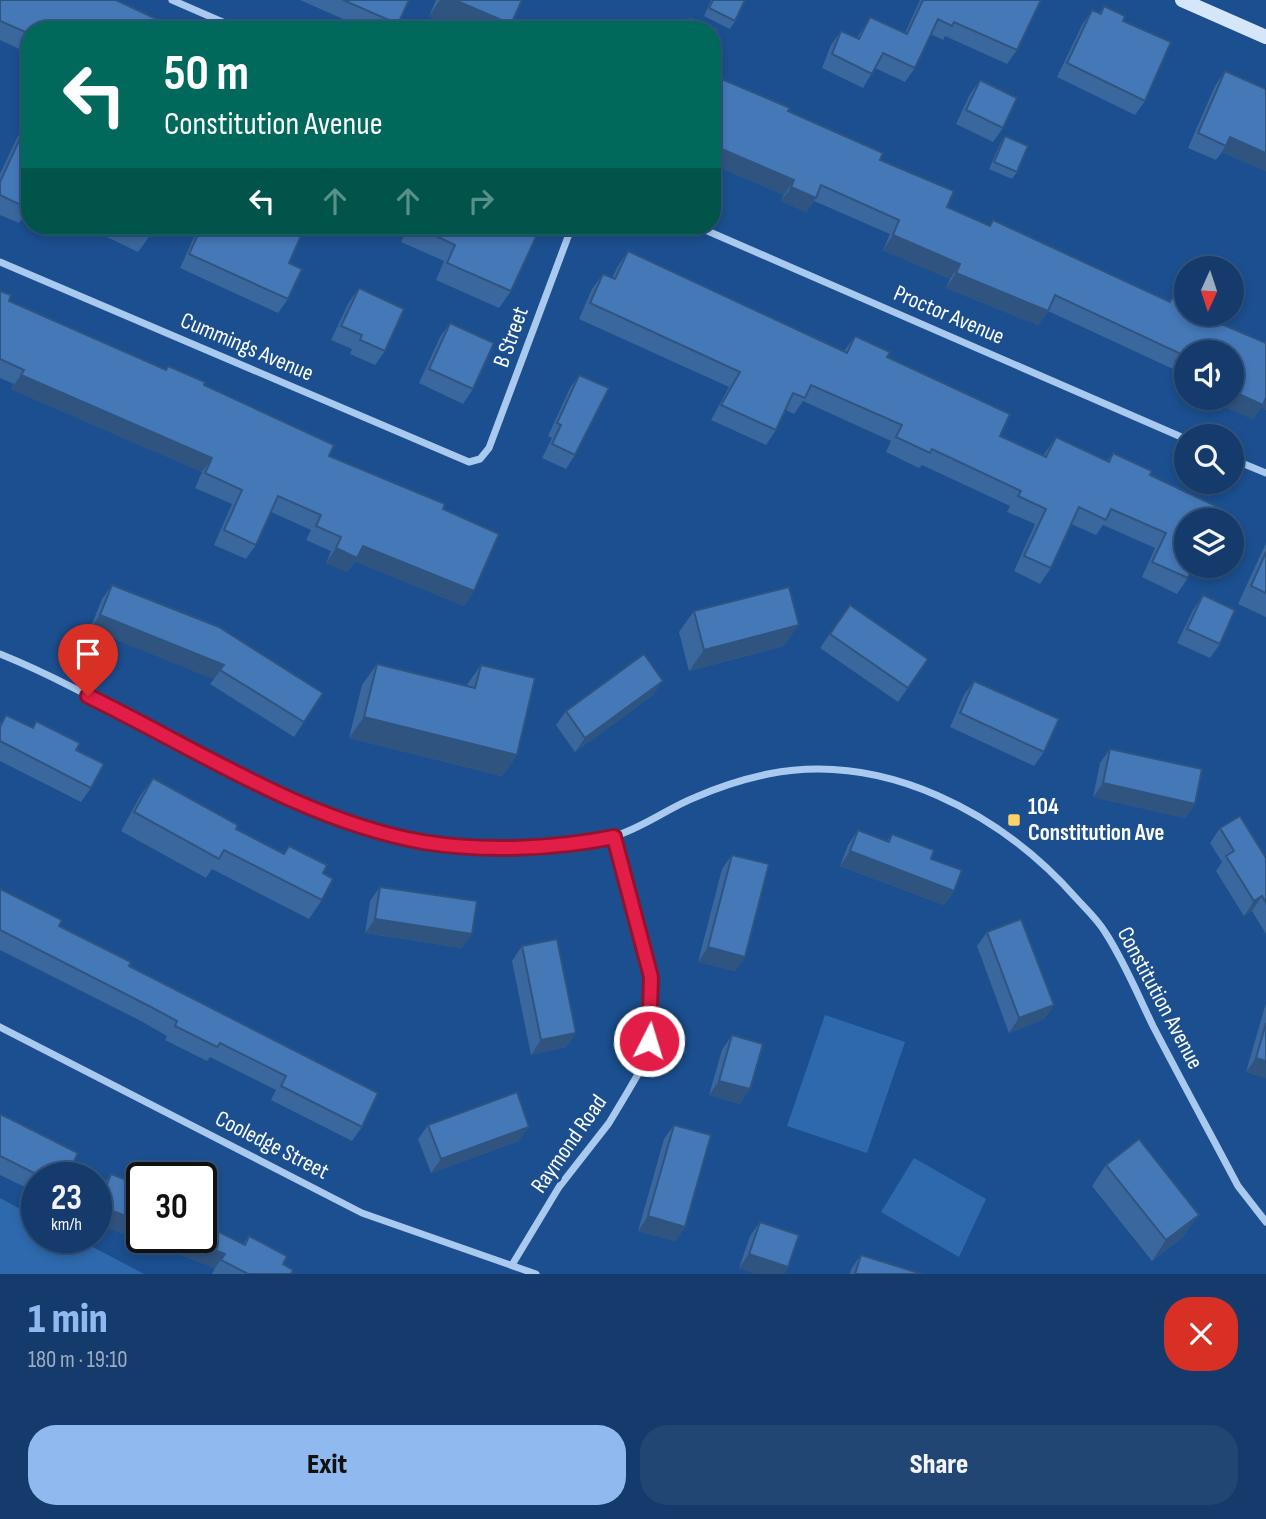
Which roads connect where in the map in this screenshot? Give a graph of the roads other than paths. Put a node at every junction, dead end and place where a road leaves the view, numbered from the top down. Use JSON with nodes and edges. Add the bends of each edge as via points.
{"nodes":[{"id":1,"x":172,"y":0,"type":"edge"},
{"id":2,"x":1182,"y":0,"type":"edge"},
{"id":3,"x":220,"y":21,"type":"edge"},
{"id":4,"x":1266,"y":37,"type":"edge"},
{"id":5,"x":569,"y":235,"type":"edge"},
{"id":6,"x":717,"y":235,"type":"edge"},
{"id":7,"x":0,"y":262,"type":"edge"},
{"id":8,"x":1174,"y":434,"type":"edge"},
{"id":9,"x":480,"y":459,"type":"joint"},
{"id":10,"x":1244,"y":463,"type":"edge"},
{"id":11,"x":1266,"y":473,"type":"edge"},
{"id":12,"x":0,"y":654,"type":"edge"},
{"id":13,"x":614,"y":837,"type":"junction"},
{"id":14,"x":0,"y":1027,"type":"edge"},
{"id":15,"x":1266,"y":1222,"type":"edge"},
{"id":16,"x":512,"y":1265,"type":"junction"},
{"id":17,"x":536,"y":1274,"type":"edge"}],
"edges":[{"from":1,"to":3,"type":"street"},
{"from":2,"to":4,"type":"street"},
{"from":5,"to":9,"type":"street","name":"B Street","via":[[498,427]]},
{"from":6,"to":8,"type":"street","name":"Proctor Avenue"},
{"from":7,"to":9,"type":"street","name":"Cummings Avenue","via":[[457,459]]},
{"from":10,"to":11,"type":"street"},
{"from":12,"to":13,"type":"street","name":"Constitution Avenue","via":[[290,797],[366,827],[457,846],[583,843]]},
{"from":13,"to":15,"type":"street","name":"Constitution Avenue","via":[[694,797],[769,774],[864,772],[911,784],[955,804],[1030,850],[1104,930],[1238,1186]]},
{"from":13,"to":16,"type":"street","name":"Raymond Road","via":[[651,977],[649,1041],[641,1069],[621,1103],[559,1187]]},
{"from":14,"to":16,"type":"street","name":"Cooledge Street","via":[[362,1213]]},
{"from":16,"to":17,"type":"street","name":"Cooledge Street"}]}
